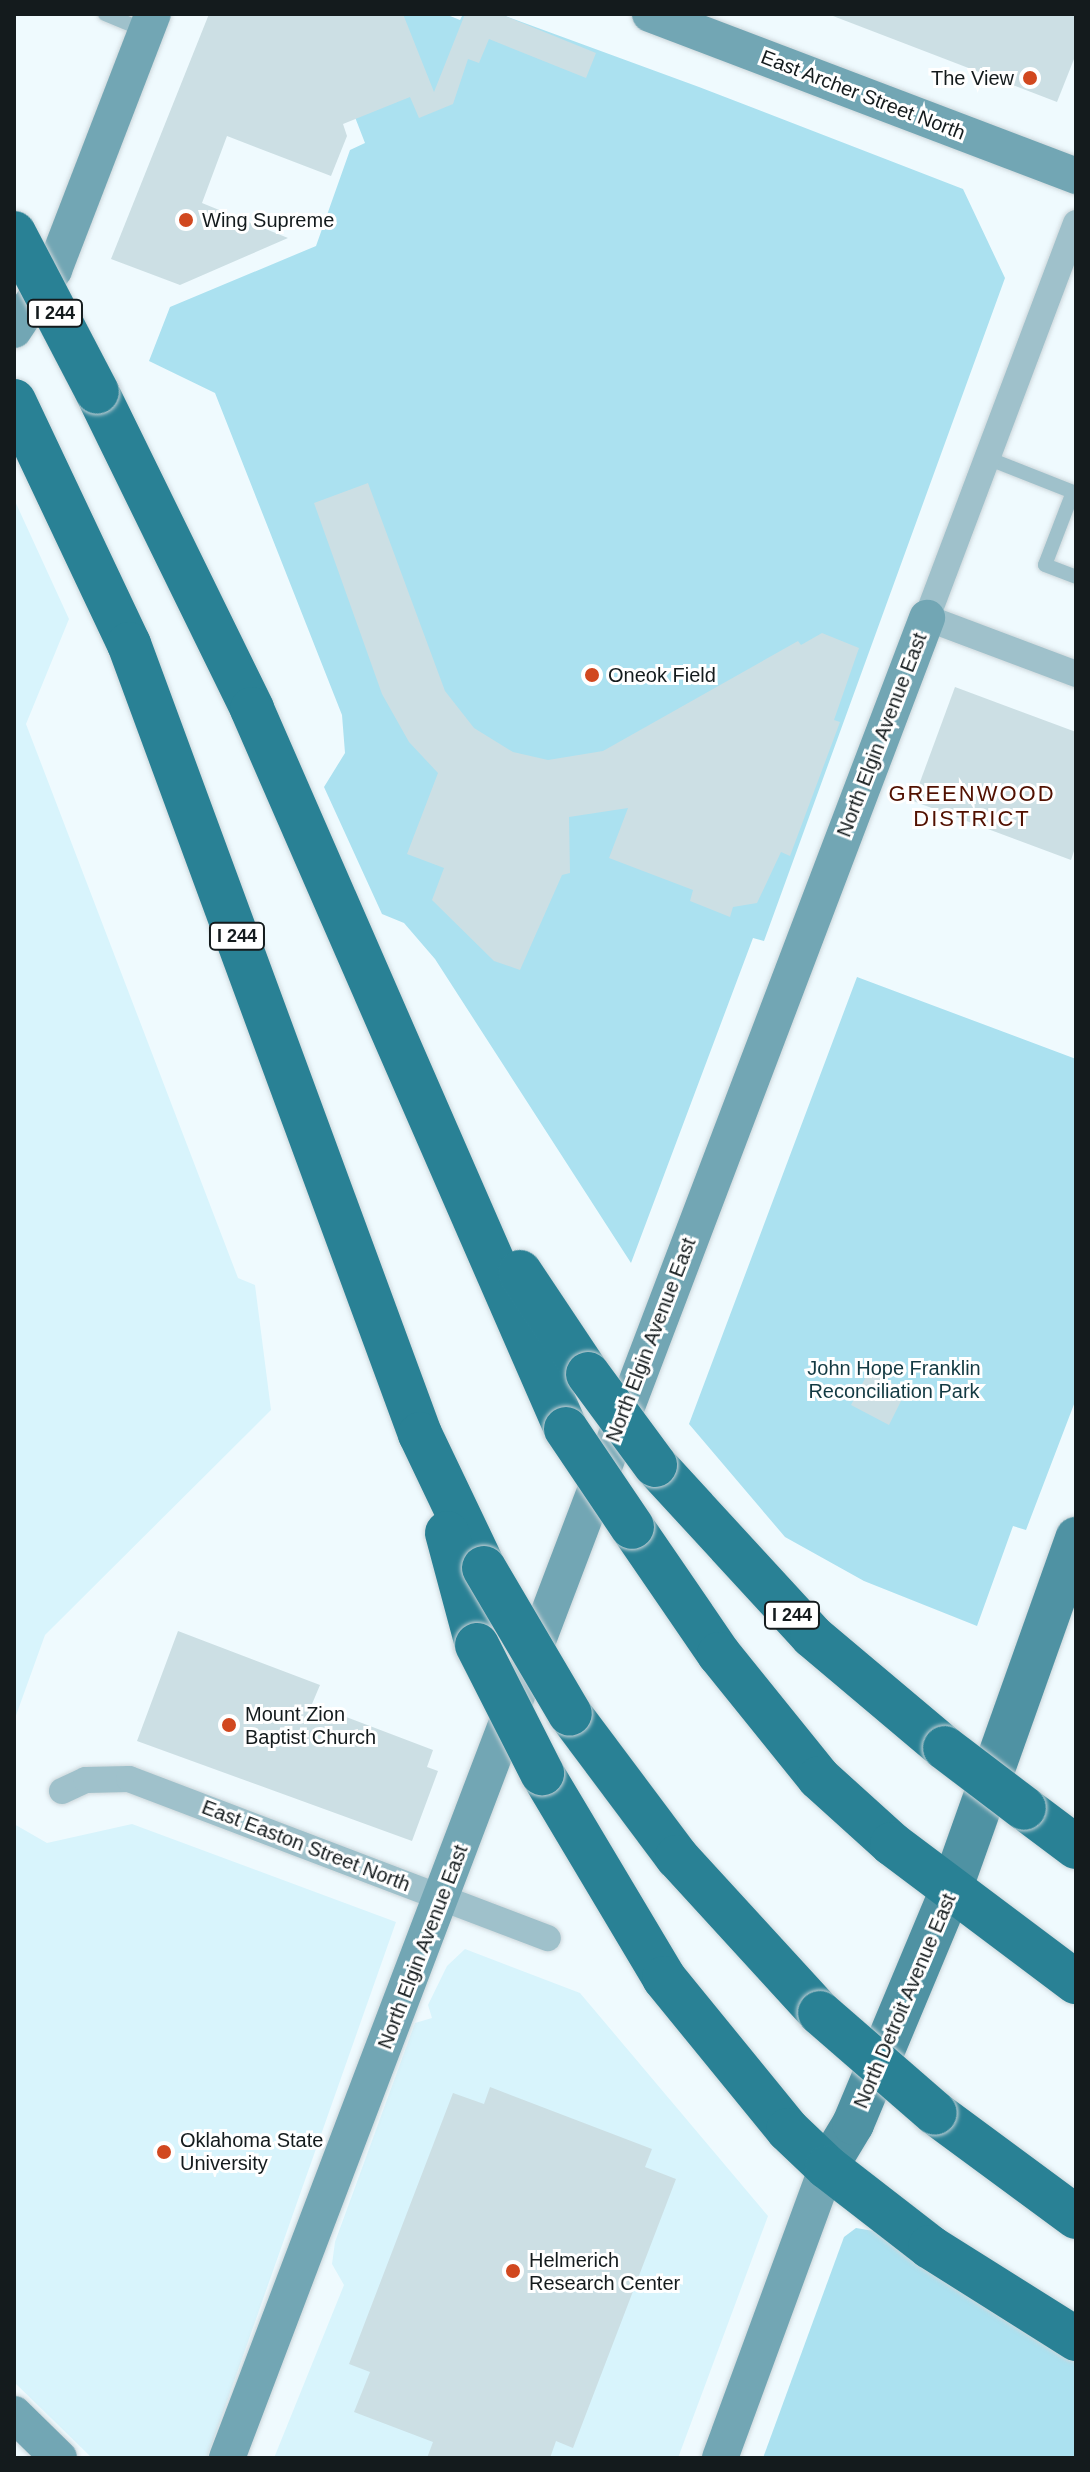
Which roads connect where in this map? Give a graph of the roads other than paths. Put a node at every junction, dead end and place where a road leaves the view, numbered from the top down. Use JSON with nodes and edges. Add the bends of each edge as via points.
{"nodes":[{"id":1,"x":105,"y":14,"type":"edge"},
{"id":2,"x":653,"y":14,"type":"edge"},
{"id":3,"x":150,"y":22,"type":"edge"},
{"id":4,"x":1076,"y":176,"type":"edge"},
{"id":5,"x":1076,"y":223,"type":"edge"},
{"id":6,"x":14,"y":233,"type":"edge"},
{"id":7,"x":14,"y":330,"type":"edge"},
{"id":8,"x":14,"y":401,"type":"edge"},
{"id":9,"x":987,"y":458,"type":"junction"},
{"id":10,"x":1075,"y":492,"type":"edge"},
{"id":11,"x":1076,"y":577,"type":"edge"},
{"id":12,"x":927,"y":618,"type":"junction"},
{"id":13,"x":1076,"y":674,"type":"edge"},
{"id":14,"x":368,"y":975,"type":"junction"},
{"id":15,"x":420,"y":1434,"type":"junction"},
{"id":16,"x":1076,"y":1538,"type":"edge"},
{"id":17,"x":62,"y":1791,"type":"dead end"},
{"id":18,"x":1076,"y":1847,"type":"edge"},
{"id":19,"x":951,"y":1890,"type":"junction"},
{"id":20,"x":441,"y":1897,"type":"junction"},
{"id":21,"x":548,"y":1938,"type":"dead end"},
{"id":22,"x":1076,"y":1982,"type":"edge"},
{"id":23,"x":827,"y":2167,"type":"junction"},
{"id":24,"x":1076,"y":2217,"type":"edge"},
{"id":25,"x":1076,"y":2339,"type":"edge"},
{"id":26,"x":14,"y":2414,"type":"edge"},
{"id":27,"x":59,"y":2458,"type":"edge"},
{"id":28,"x":227,"y":2458,"type":"edge"},
{"id":29,"x":720,"y":2458,"type":"edge"}],
"edges":[{"from":1,"to":3,"type":"lane"},
{"from":2,"to":4,"type":"street","name":"East Archer Street North"},
{"from":3,"to":7,"type":"street","via":[[54,270]]},
{"from":5,"to":9,"type":"street","name":"North Elgin Avenue East"},
{"from":6,"to":14,"type":"highway","number":"I 244","bridge":true,"via":[[252,709]]},
{"from":8,"to":15,"type":"highway","number":"I 244","via":[[108,594],[165,735]]},
{"from":9,"to":10,"type":"lane"},
{"from":9,"to":12,"type":"street","name":"North Elgin Avenue East"},
{"from":10,"to":11,"type":"lane","via":[[1045,565]]},
{"from":12,"to":13,"type":"street"},
{"from":12,"to":20,"type":"street","name":"North Elgin Avenue East"},
{"from":14,"to":18,"type":"highway","number":"I 244","bridge":true,"via":[[497,1233],[588,1374],[655,1465],[812,1636],[945,1748]]},
{"from":14,"to":19,"type":"highway","bridge":true,"via":[[566,1429],[781,1735],[859,1818]]},
{"from":15,"to":23,"type":"highway","bridge":true,"via":[[477,1645],[542,1773],[664,1978],[754,2091]]},
{"from":15,"to":24,"type":"highway","number":"I 244","bridge":true,"via":[[484,1568],[570,1714],[677,1857],[820,2013],[935,2113]]},
{"from":16,"to":19,"type":"main road","name":"North Detroit Avenue East"},
{"from":17,"to":20,"type":"street","name":"East Easton Street North","via":[[86,1780],[129,1779]]},
{"from":19,"to":22,"type":"highway"},
{"from":19,"to":23,"type":"main road","name":"North Detroit Avenue East","via":[[853,2124]]},
{"from":20,"to":21,"type":"street","name":"East Easton Street North"},
{"from":20,"to":28,"type":"street","name":"North Elgin Avenue East"},
{"from":23,"to":25,"type":"highway","via":[[930,2247]]},
{"from":23,"to":29,"type":"street","name":"North Detroit Avenue East"},
{"from":26,"to":27,"type":"street"}]}
